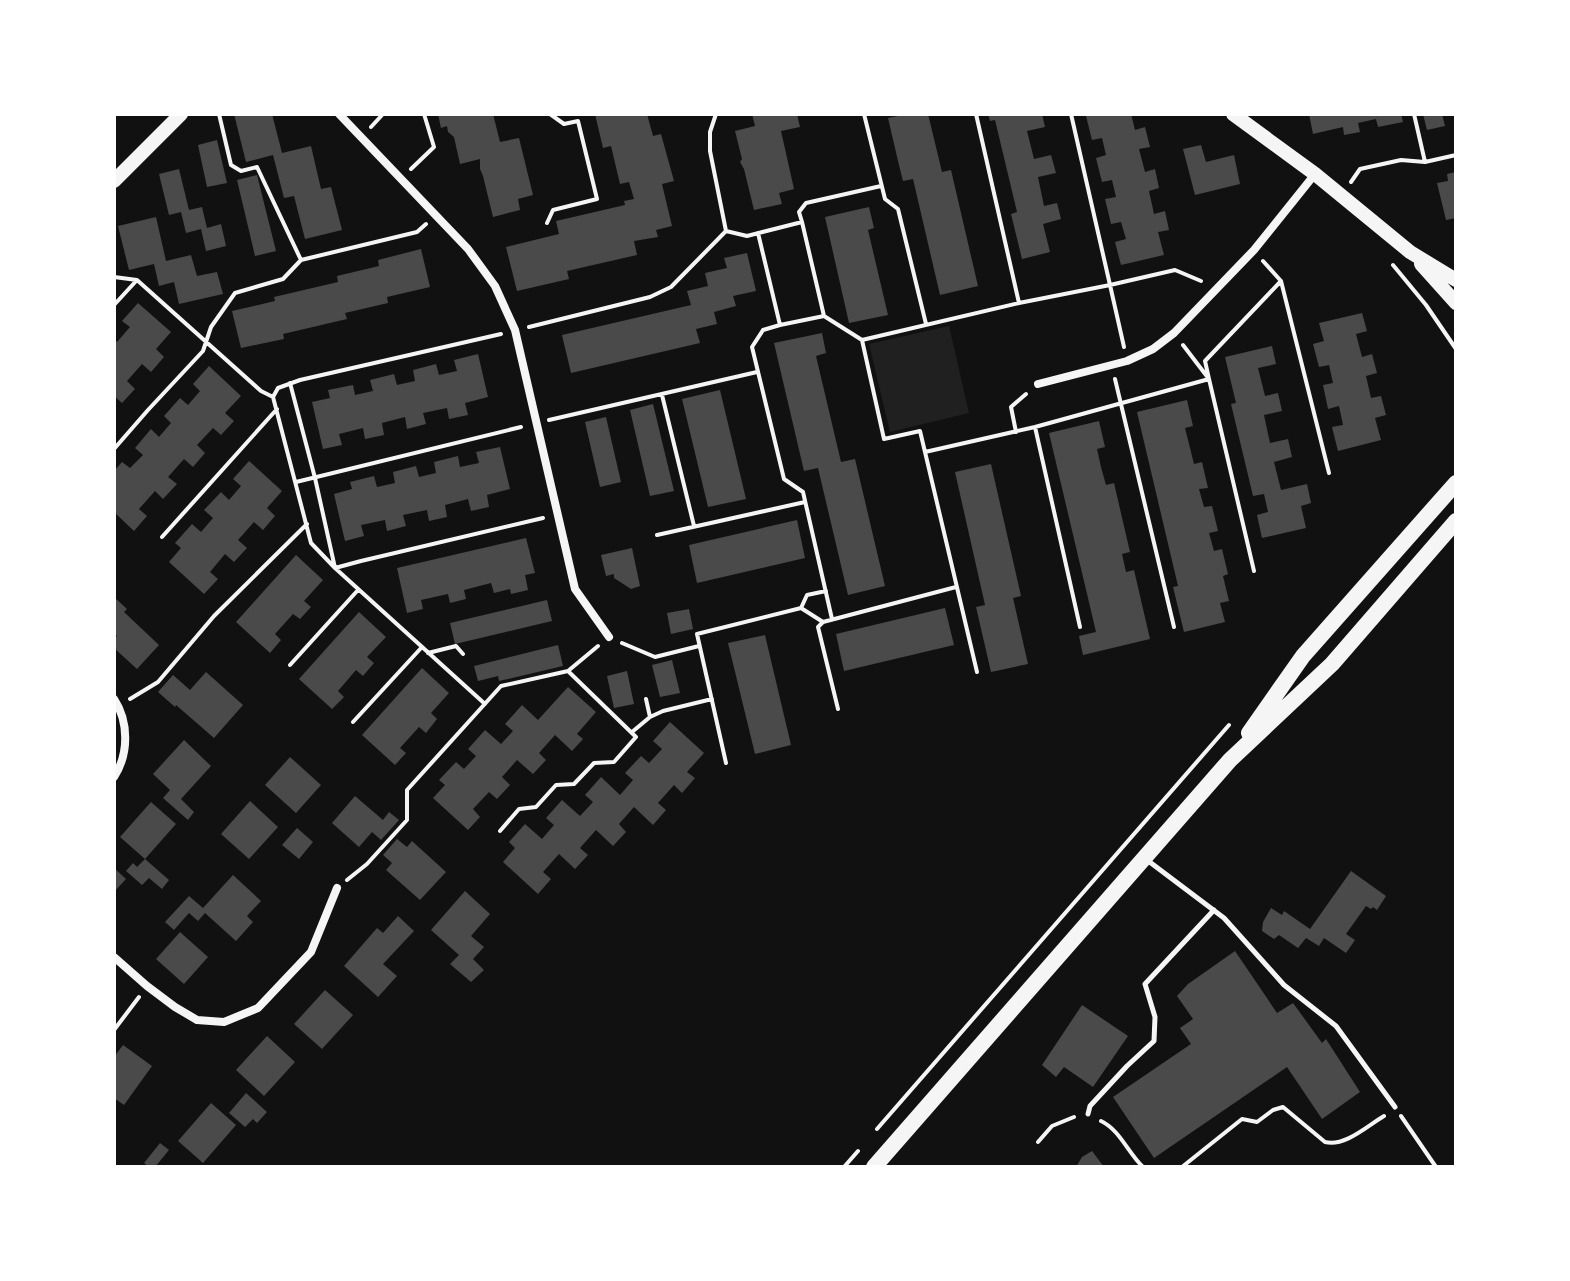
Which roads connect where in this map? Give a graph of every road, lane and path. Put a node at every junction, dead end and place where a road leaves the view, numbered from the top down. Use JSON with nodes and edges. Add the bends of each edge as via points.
{"nodes":[{"id":1,"x":181,"y":114,"type":"edge"},
{"id":2,"x":219,"y":114,"type":"edge"},
{"id":3,"x":339,"y":114,"type":"edge"},
{"id":4,"x":424,"y":114,"type":"edge"},
{"id":5,"x":550,"y":114,"type":"edge"},
{"id":6,"x":716,"y":114,"type":"edge"},
{"id":7,"x":864,"y":114,"type":"edge"},
{"id":8,"x":976,"y":114,"type":"edge"},
{"id":9,"x":1071,"y":114,"type":"edge"},
{"id":10,"x":1233,"y":114,"type":"edge"},
{"id":11,"x":1414,"y":114,"type":"edge"},
{"id":12,"x":1456,"y":155,"type":"edge"},
{"id":13,"x":1425,"y":162,"type":"junction"},
{"id":14,"x":1315,"y":174,"type":"junction"},
{"id":15,"x":401,"y":178,"type":"junction"},
{"id":16,"x":114,"y":181,"type":"edge"},
{"id":17,"x":881,"y":186,"type":"junction"},
{"id":18,"x":1341,"y":195,"type":"junction"},
{"id":19,"x":437,"y":215,"type":"junction"},
{"id":20,"x":802,"y":222,"type":"junction"},
{"id":21,"x":547,"y":223,"type":"dead end"},
{"id":22,"x":726,"y":231,"type":"junction"},
{"id":23,"x":758,"y":233,"type":"junction"},
{"id":24,"x":1254,"y":250,"type":"junction"},
{"id":25,"x":1410,"y":252,"type":"junction"},
{"id":26,"x":301,"y":260,"type":"junction"},
{"id":27,"x":114,"y":277,"type":"edge"},
{"id":28,"x":137,"y":280,"type":"junction"},
{"id":29,"x":1456,"y":280,"type":"edge"},
{"id":30,"x":1281,"y":281,"type":"junction"},
{"id":31,"x":1110,"y":285,"type":"junction"},
{"id":32,"x":1217,"y":287,"type":"junction"},
{"id":33,"x":1019,"y":303,"type":"junction"},
{"id":34,"x":1456,"y":303,"type":"edge"},
{"id":35,"x":114,"y":305,"type":"edge"},
{"id":36,"x":824,"y":316,"type":"junction"},
{"id":37,"x":926,"y":324,"type":"junction"},
{"id":38,"x":780,"y":325,"type":"junction"},
{"id":39,"x":515,"y":330,"type":"junction"},
{"id":40,"x":1174,"y":333,"type":"junction"},
{"id":41,"x":862,"y":340,"type":"junction"},
{"id":42,"x":206,"y":341,"type":"junction"},
{"id":43,"x":1127,"y":361,"type":"junction"},
{"id":44,"x":1111,"y":365,"type":"junction"},
{"id":45,"x":757,"y":372,"type":"junction"},
{"id":46,"x":1209,"y":379,"type":"junction"},
{"id":47,"x":290,"y":383,"type":"junction"},
{"id":48,"x":1038,"y":384,"type":"joint"},
{"id":49,"x":662,"y":395,"type":"junction"},
{"id":50,"x":273,"y":397,"type":"junction"},
{"id":51,"x":1122,"y":404,"type":"junction"},
{"id":52,"x":277,"y":409,"type":"junction"},
{"id":53,"x":537,"y":423,"type":"junction"},
{"id":54,"x":1035,"y":427,"type":"junction"},
{"id":55,"x":1016,"y":432,"type":"junction"},
{"id":56,"x":114,"y":449,"type":"edge"},
{"id":57,"x":925,"y":452,"type":"junction"},
{"id":58,"x":1329,"y":473,"type":"dead end"},
{"id":59,"x":315,"y":478,"type":"junction"},
{"id":60,"x":296,"y":482,"type":"junction"},
{"id":61,"x":1456,"y":483,"type":"edge"},
{"id":62,"x":805,"y":502,"type":"junction"},
{"id":63,"x":558,"y":514,"type":"junction"},
{"id":64,"x":1456,"y":521,"type":"edge"},
{"id":65,"x":307,"y":524,"type":"junction"},
{"id":66,"x":694,"y":526,"type":"junction"},
{"id":67,"x":657,"y":535,"type":"dead end"},
{"id":68,"x":162,"y":537,"type":"dead end"},
{"id":69,"x":335,"y":568,"type":"junction"},
{"id":70,"x":1254,"y":571,"type":"dead end"},
{"id":71,"x":956,"y":587,"type":"junction"},
{"id":72,"x":358,"y":590,"type":"junction"},
{"id":73,"x":826,"y":591,"type":"junction"},
{"id":74,"x":801,"y":608,"type":"junction"},
{"id":75,"x":832,"y":619,"type":"junction"},
{"id":76,"x":823,"y":622,"type":"junction"},
{"id":77,"x":1080,"y":627,"type":"dead end"},
{"id":78,"x":1174,"y":627,"type":"dead end"},
{"id":79,"x":609,"y":637,"type":"junction"},
{"id":80,"x":699,"y":646,"type":"junction"},
{"id":81,"x":422,"y":647,"type":"junction"},
{"id":82,"x":428,"y":653,"type":"junction"},
{"id":83,"x":463,"y":654,"type":"dead end"},
{"id":84,"x":290,"y":665,"type":"dead end"},
{"id":85,"x":568,"y":671,"type":"junction"},
{"id":86,"x":977,"y":672,"type":"dead end"},
{"id":87,"x":646,"y":699,"type":"dead end"},
{"id":88,"x":712,"y":699,"type":"junction"},
{"id":89,"x":116,"y":702,"type":"edge"},
{"id":90,"x":485,"y":704,"type":"junction"},
{"id":91,"x":838,"y":709,"type":"dead end"},
{"id":92,"x":650,"y":717,"type":"junction"},
{"id":93,"x":1235,"y":719,"type":"dead end"},
{"id":94,"x":353,"y":722,"type":"dead end"},
{"id":95,"x":632,"y":732,"type":"junction"},
{"id":96,"x":1230,"y":760,"type":"junction"},
{"id":97,"x":726,"y":763,"type":"dead end"},
{"id":98,"x":114,"y":777,"type":"edge"},
{"id":99,"x":500,"y":831,"type":"dead end"},
{"id":100,"x":1143,"y":857,"type":"junction"},
{"id":101,"x":337,"y":888,"type":"joint"},
{"id":102,"x":1214,"y":910,"type":"junction"},
{"id":103,"x":114,"y":957,"type":"edge"},
{"id":104,"x":147,"y":986,"type":"junction"},
{"id":105,"x":114,"y":1030,"type":"edge"},
{"id":106,"x":1395,"y":1107,"type":"junction"},
{"id":107,"x":1088,"y":1114,"type":"junction"},
{"id":108,"x":875,"y":1132,"type":"dead end"},
{"id":109,"x":1038,"y":1142,"type":"dead end"},
{"id":110,"x":865,"y":1144,"type":"dead end"},
{"id":111,"x":844,"y":1167,"type":"edge"},
{"id":112,"x":874,"y":1167,"type":"edge"},
{"id":113,"x":1143,"y":1167,"type":"edge"},
{"id":114,"x":1182,"y":1167,"type":"edge"},
{"id":115,"x":1436,"y":1167,"type":"edge"}],
"edges":[{"from":1,"to":16,"type":"street"},
{"from":2,"to":26,"type":"path","via":[[231,165],[241,171],[257,167]]},
{"from":3,"to":15,"type":"street"},
{"from":4,"to":15,"type":"path","via":[[434,147]]},
{"from":5,"to":21,"type":"path","via":[[564,124],[578,121],[597,199],[553,210]]},
{"from":6,"to":22,"type":"path","via":[[710,151]]},
{"from":7,"to":17,"type":"path"},
{"from":8,"to":33,"type":"path"},
{"from":9,"to":31,"type":"path"},
{"from":10,"to":14,"type":"street"},
{"from":11,"to":13,"type":"path"},
{"from":12,"to":13,"type":"path"},
{"from":13,"to":18,"type":"path","via":[[1401,160],[1360,169]]},
{"from":14,"to":18,"type":"street"},
{"from":14,"to":24,"type":"street"},
{"from":15,"to":19,"type":"street"},
{"from":17,"to":20,"type":"path","via":[[806,203],[799,212]]},
{"from":17,"to":37,"type":"path","via":[[885,199],[898,209]]},
{"from":18,"to":25,"type":"street"},
{"from":19,"to":26,"type":"path","via":[[417,232]]},
{"from":19,"to":39,"type":"street","via":[[495,286]]},
{"from":20,"to":23,"type":"path"},
{"from":20,"to":36,"type":"path"},
{"from":22,"to":23,"type":"path"},
{"from":22,"to":39,"type":"path","via":[[671,287],[650,297]]},
{"from":23,"to":38,"type":"path"},
{"from":24,"to":30,"type":"path"},
{"from":24,"to":32,"type":"street"},
{"from":25,"to":29,"type":"street"},
{"from":25,"to":34,"type":"street"},
{"from":26,"to":42,"type":"path","via":[[283,279],[235,293]]},
{"from":27,"to":28,"type":"path"},
{"from":28,"to":35,"type":"path"},
{"from":28,"to":42,"type":"path"},
{"from":30,"to":46,"type":"path","via":[[1205,361]]},
{"from":30,"to":58,"type":"path"},
{"from":31,"to":32,"type":"path","via":[[1175,270]]},
{"from":31,"to":33,"type":"path"},
{"from":31,"to":43,"type":"path"},
{"from":32,"to":40,"type":"street"},
{"from":33,"to":37,"type":"path"},
{"from":36,"to":38,"type":"path"},
{"from":36,"to":41,"type":"path"},
{"from":37,"to":41,"type":"path"},
{"from":38,"to":45,"type":"path","via":[[763,330],[752,347]]},
{"from":39,"to":47,"type":"path"},
{"from":39,"to":53,"type":"street"},
{"from":40,"to":43,"type":"street"},
{"from":40,"to":46,"type":"path"},
{"from":41,"to":57,"type":"path","via":[[884,439],[920,431]]},
{"from":42,"to":50,"type":"path"},
{"from":42,"to":56,"type":"path","via":[[203,351]]},
{"from":43,"to":44,"type":"street"},
{"from":44,"to":48,"type":"street"},
{"from":44,"to":51,"type":"path"},
{"from":45,"to":49,"type":"path"},
{"from":45,"to":62,"type":"path","via":[[784,479],[803,492]]},
{"from":46,"to":51,"type":"path"},
{"from":46,"to":70,"type":"path"},
{"from":47,"to":50,"type":"path"},
{"from":47,"to":59,"type":"path"},
{"from":48,"to":55,"type":"path","via":[[1011,407]]},
{"from":49,"to":53,"type":"path"},
{"from":49,"to":66,"type":"path"},
{"from":50,"to":52,"type":"path"},
{"from":51,"to":54,"type":"path"},
{"from":51,"to":78,"type":"path"},
{"from":52,"to":60,"type":"path"},
{"from":52,"to":68,"type":"path"},
{"from":53,"to":59,"type":"path"},
{"from":53,"to":63,"type":"street"},
{"from":54,"to":55,"type":"path"},
{"from":54,"to":77,"type":"path"},
{"from":55,"to":57,"type":"path"},
{"from":57,"to":71,"type":"path"},
{"from":59,"to":60,"type":"path"},
{"from":59,"to":69,"type":"path"},
{"from":60,"to":65,"type":"path"},
{"from":61,"to":96,"type":"main road","via":[[1303,656]]},
{"from":62,"to":66,"type":"path"},
{"from":62,"to":73,"type":"path"},
{"from":63,"to":69,"type":"path"},
{"from":63,"to":79,"type":"street","via":[[575,589]]},
{"from":64,"to":96,"type":"main road","via":[[1332,664]]},
{"from":65,"to":69,"type":"path","via":[[311,543]]},
{"from":65,"to":89,"type":"path","via":[[214,616],[158,682]]},
{"from":66,"to":67,"type":"path"},
{"from":69,"to":72,"type":"path"},
{"from":71,"to":75,"type":"path"},
{"from":71,"to":86,"type":"path"},
{"from":72,"to":81,"type":"path"},
{"from":72,"to":84,"type":"path"},
{"from":73,"to":74,"type":"path","via":[[807,595]]},
{"from":73,"to":75,"type":"path"},
{"from":74,"to":76,"type":"path"},
{"from":74,"to":80,"type":"path","via":[[697,634]]},
{"from":75,"to":76,"type":"path"},
{"from":76,"to":91,"type":"path","via":[[818,627]]},
{"from":79,"to":80,"type":"path","via":[[655,657]]},
{"from":79,"to":85,"type":"path"},
{"from":80,"to":88,"type":"path"},
{"from":81,"to":82,"type":"path"},
{"from":81,"to":94,"type":"path"},
{"from":82,"to":83,"type":"path","via":[[456,646]]},
{"from":82,"to":90,"type":"path"},
{"from":85,"to":90,"type":"path","via":[[501,686]]},
{"from":85,"to":95,"type":"path"},
{"from":87,"to":92,"type":"path"},
{"from":88,"to":92,"type":"path"},
{"from":88,"to":97,"type":"path"},
{"from":89,"to":98,"type":"street","via":[[126,726],[125,748]]},
{"from":90,"to":101,"type":"path","via":[[407,790],[407,820]]},
{"from":92,"to":95,"type":"path"},
{"from":93,"to":108,"type":"path"},
{"from":95,"to":99,"type":"path","via":[[636,737],[614,762],[594,763],[574,784],[556,785],[536,807],[519,809]]},
{"from":96,"to":100,"type":"main road"},
{"from":100,"to":102,"type":"lane"},
{"from":100,"to":112,"type":"main road"},
{"from":101,"to":104,"type":"street","via":[[311,952],[258,1008],[224,1022],[197,1020]]},
{"from":102,"to":106,"type":"lane","via":[[1284,985],[1336,1026]]},
{"from":102,"to":107,"type":"lane","via":[[1145,984],[1155,1017],[1154,1041]]},
{"from":103,"to":104,"type":"street"},
{"from":104,"to":105,"type":"path"},
{"from":106,"to":114,"type":"path","via":[[1333,1144],[1283,1107],[1257,1122],[1242,1119]]},
{"from":106,"to":115,"type":"path"},
{"from":107,"to":109,"type":"path","via":[[1052,1126]]},
{"from":107,"to":113,"type":"path","via":[[1111,1125]]},
{"from":110,"to":111,"type":"path"}]}
